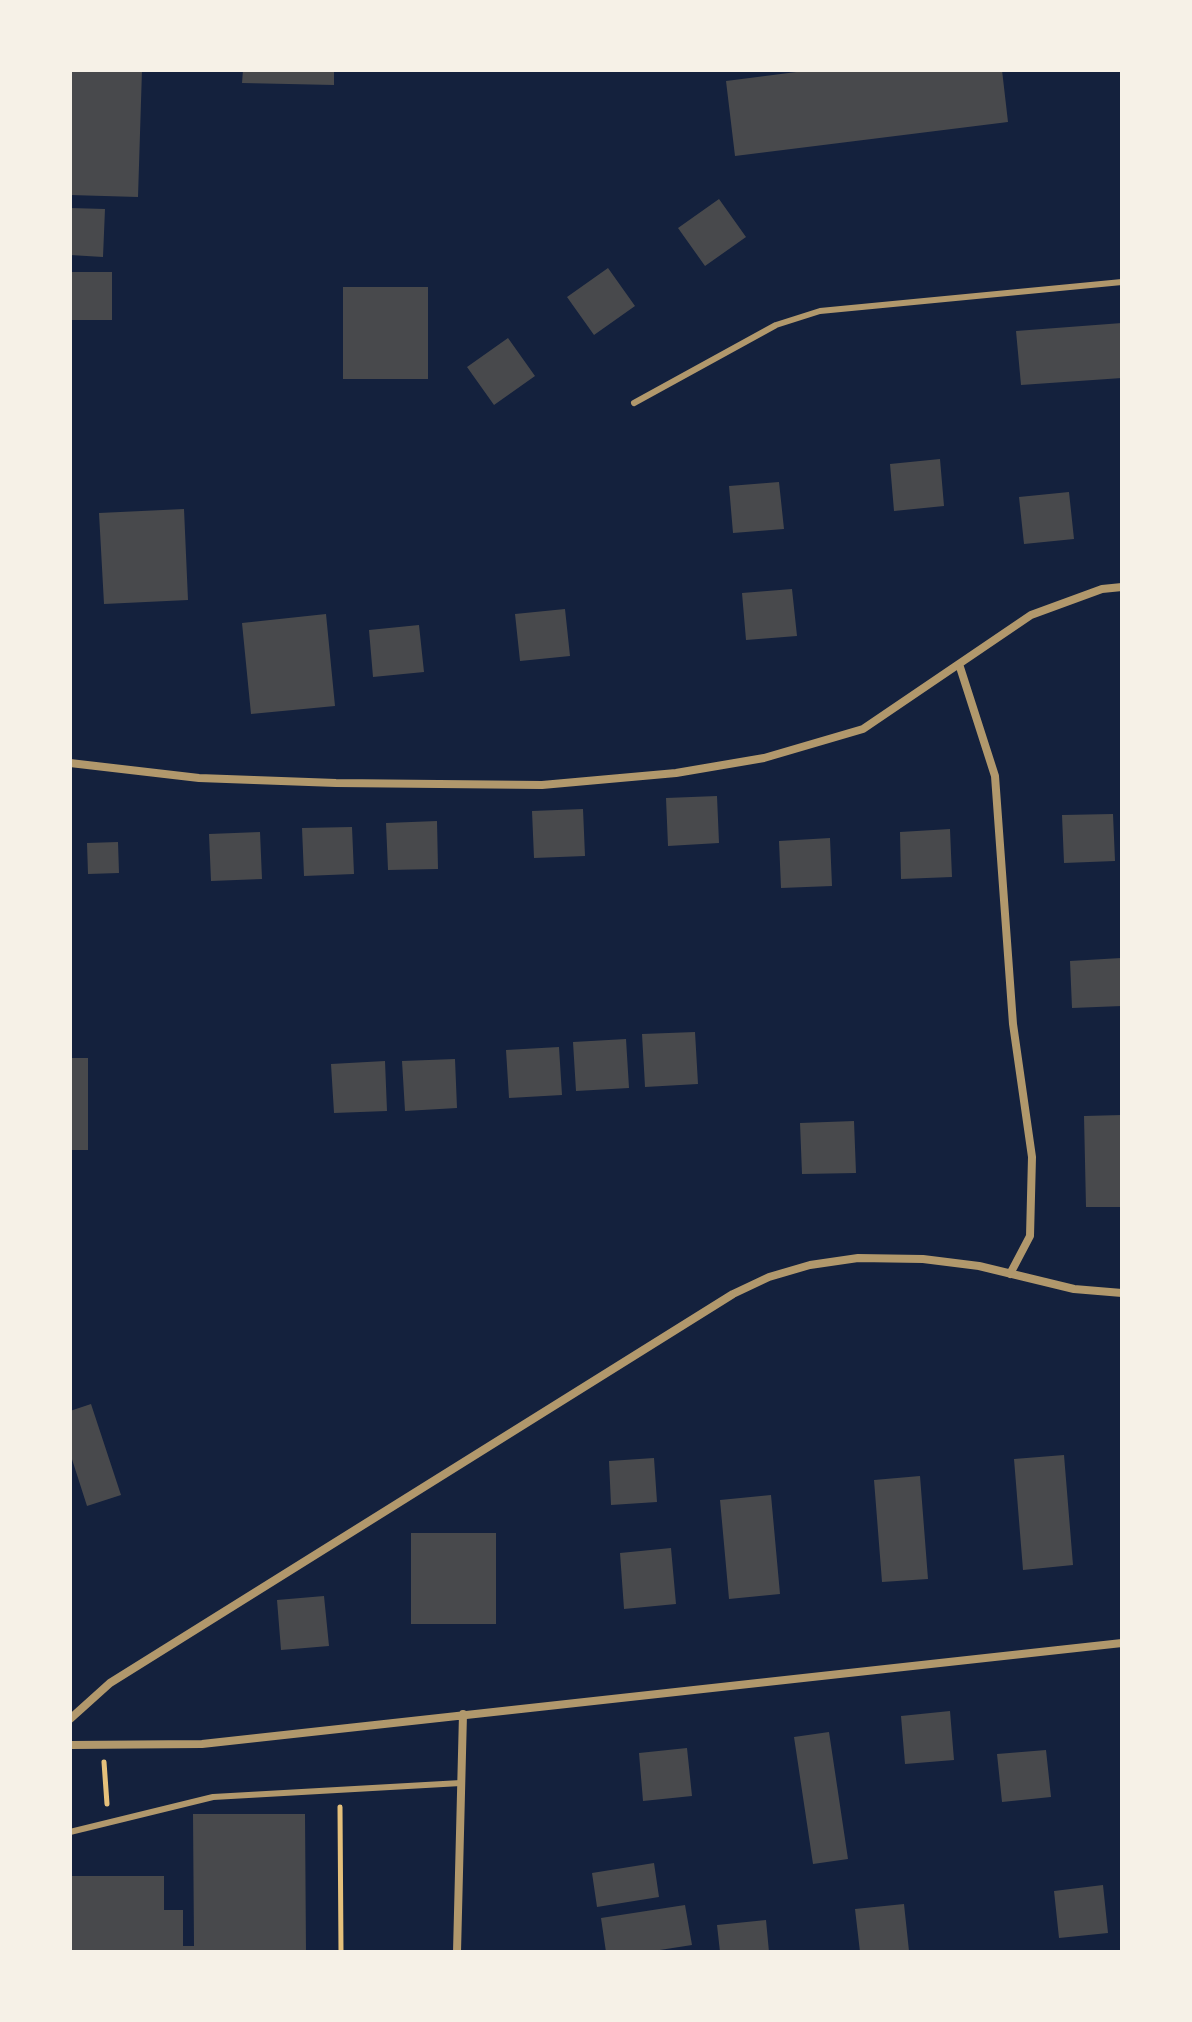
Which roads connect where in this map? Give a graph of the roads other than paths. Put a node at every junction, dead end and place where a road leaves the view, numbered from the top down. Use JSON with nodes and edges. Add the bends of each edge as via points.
{"nodes":[{"id":1,"x":1122,"y":282,"type":"edge"},
{"id":2,"x":634,"y":403,"type":"dead end"},
{"id":3,"x":1122,"y":587,"type":"edge"},
{"id":4,"x":959,"y":664,"type":"junction"},
{"id":5,"x":70,"y":763,"type":"edge"},
{"id":6,"x":1010,"y":1274,"type":"junction"},
{"id":7,"x":1122,"y":1293,"type":"edge"},
{"id":8,"x":1122,"y":1643,"type":"edge"},
{"id":9,"x":463,"y":1714,"type":"junction"},
{"id":10,"x":70,"y":1719,"type":"edge"},
{"id":11,"x":70,"y":1745,"type":"edge"},
{"id":12,"x":461,"y":1783,"type":"junction"},
{"id":13,"x":70,"y":1832,"type":"edge"},
{"id":14,"x":457,"y":1952,"type":"edge"}],
"edges":[{"from":1,"to":2,"type":"lane","via":[[820,311],[776,325]]},
{"from":3,"to":4,"type":"street","via":[[1031,615]]},
{"from":4,"to":5,"type":"street","via":[[863,729],[764,758],[676,773],[542,785],[336,783],[199,778]]},
{"from":4,"to":6,"type":"street","via":[[995,776],[1013,1024],[1032,1157],[1030,1236]]},
{"from":6,"to":7,"type":"street","via":[[1074,1289]]},
{"from":6,"to":10,"type":"street","via":[[923,1259],[858,1258],[810,1265],[733,1294],[110,1683]]},
{"from":8,"to":9,"type":"street"},
{"from":9,"to":11,"type":"street","via":[[202,1744]]},
{"from":9,"to":12,"type":"street"},
{"from":12,"to":13,"type":"lane","via":[[213,1797]]},
{"from":12,"to":14,"type":"street"}]}
